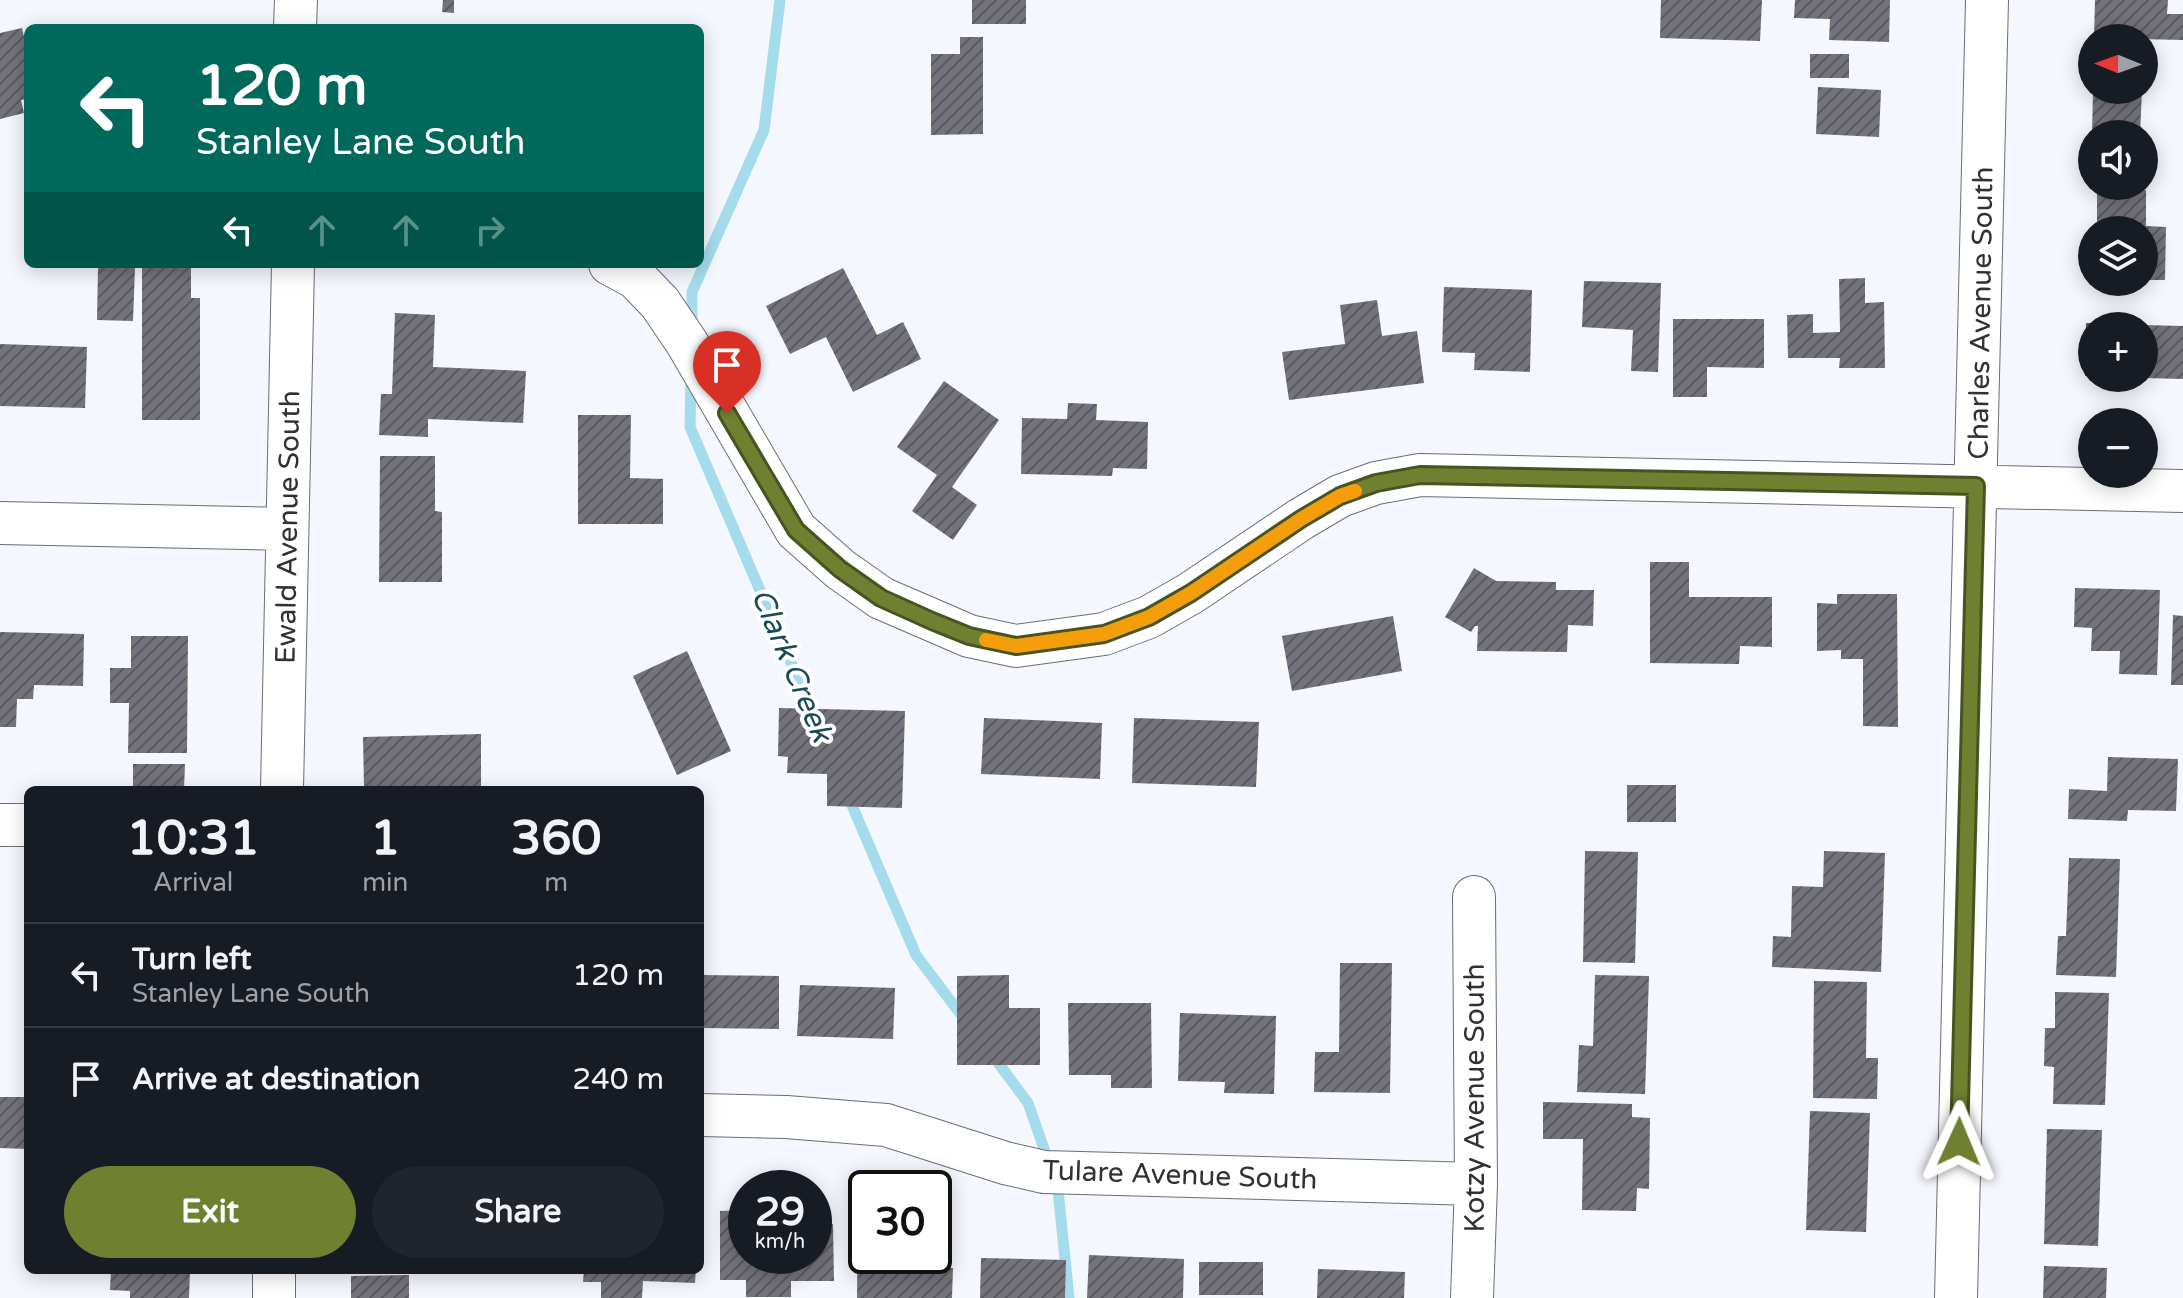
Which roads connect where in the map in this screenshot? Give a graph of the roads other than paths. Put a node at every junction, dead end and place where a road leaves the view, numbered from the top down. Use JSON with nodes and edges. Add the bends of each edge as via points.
{"nodes":[{"id":1,"x":296,"y":0,"type":"edge"},
{"id":2,"x":1987,"y":0,"type":"edge"},
{"id":3,"x":295,"y":24,"type":"edge"},
{"id":4,"x":293,"y":268,"type":"edge"},
{"id":5,"x":617,"y":268,"type":"edge"},
{"id":6,"x":1976,"y":486,"type":"junction"},
{"id":7,"x":2183,"y":491,"type":"edge"},
{"id":8,"x":0,"y":523,"type":"edge"},
{"id":9,"x":287,"y":529,"type":"junction"},
{"id":10,"x":282,"y":786,"type":"edge"},
{"id":11,"x":0,"y":825,"type":"edge"},
{"id":12,"x":24,"y":825,"type":"edge"},
{"id":13,"x":1474,"y":897,"type":"dead end"},
{"id":14,"x":704,"y":1115,"type":"edge"},
{"id":15,"x":1476,"y":1184,"type":"junction"},
{"id":16,"x":274,"y":1274,"type":"edge"},
{"id":17,"x":274,"y":1298,"type":"edge"},
{"id":18,"x":1472,"y":1298,"type":"edge"},
{"id":19,"x":1956,"y":1298,"type":"edge"}],
"edges":[{"from":1,"to":3,"type":"street"},
{"from":2,"to":6,"type":"street","name":"Charles Avenue South"},
{"from":4,"to":9,"type":"street","name":"Ewald Avenue South"},
{"from":5,"to":6,"type":"street","via":[[636,278],[660,303],[796,530],[881,598],[969,636],[1016,646],[1104,634],[1149,617],[1301,519],[1376,483],[1436,475]]},
{"from":6,"to":7,"type":"street"},
{"from":6,"to":19,"type":"street","name":"Charles Avenue South"},
{"from":8,"to":9,"type":"street"},
{"from":9,"to":10,"type":"street","name":"Ewald Avenue South"},
{"from":11,"to":12,"type":"street"},
{"from":13,"to":15,"type":"street","name":"Kotzy Avenue South"},
{"from":14,"to":15,"type":"street","name":"Tulare Avenue South","via":[[886,1125],[1044,1172]]},
{"from":15,"to":18,"type":"street","name":"Kotzy Avenue South"},
{"from":16,"to":17,"type":"street"}]}
